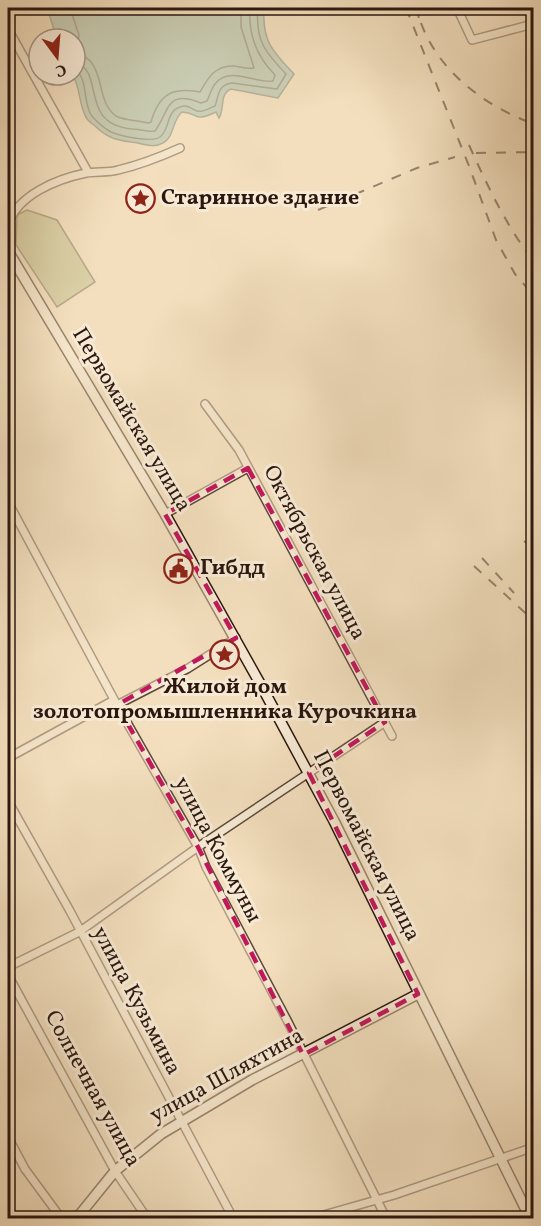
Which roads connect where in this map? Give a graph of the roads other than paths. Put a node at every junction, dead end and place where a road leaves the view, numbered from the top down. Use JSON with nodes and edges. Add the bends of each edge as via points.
{"nodes":[{"id":1,"x":457,"y":8,"type":"edge"},
{"id":2,"x":529,"y":8,"type":"edge"},
{"id":3,"x":534,"y":24,"type":"edge"},
{"id":4,"x":8,"y":29,"type":"edge"},
{"id":5,"x":180,"y":148,"type":"dead end"},
{"id":6,"x":88,"y":172,"type":"junction"},
{"id":7,"x":8,"y":225,"type":"edge"},
{"id":8,"x":8,"y":252,"type":"edge"},
{"id":9,"x":205,"y":404,"type":"dead end"},
{"id":10,"x":248,"y":468,"type":"junction"},
{"id":11,"x":8,"y":502,"type":"edge"},
{"id":12,"x":165,"y":514,"type":"junction"},
{"id":13,"x":236,"y":638,"type":"junction"},
{"id":14,"x":116,"y":702,"type":"junction"},
{"id":15,"x":385,"y":722,"type":"junction"},
{"id":16,"x":392,"y":736,"type":"dead end"},
{"id":17,"x":8,"y":758,"type":"edge"},
{"id":18,"x":309,"y":773,"type":"junction"},
{"id":19,"x":8,"y":801,"type":"edge"},
{"id":20,"x":198,"y":847,"type":"junction"},
{"id":21,"x":79,"y":932,"type":"junction"},
{"id":22,"x":8,"y":967,"type":"edge"},
{"id":23,"x":8,"y":975,"type":"edge"},
{"id":24,"x":418,"y":994,"type":"junction"},
{"id":25,"x":303,"y":1055,"type":"junction"},
{"id":26,"x":180,"y":1121,"type":"junction"},
{"id":27,"x":8,"y":1137,"type":"edge"},
{"id":28,"x":534,"y":1147,"type":"edge"},
{"id":29,"x":502,"y":1160,"type":"junction"},
{"id":30,"x":116,"y":1171,"type":"junction"},
{"id":31,"x":378,"y":1200,"type":"junction"},
{"id":32,"x":60,"y":1218,"type":"edge"},
{"id":33,"x":77,"y":1218,"type":"edge"},
{"id":34,"x":147,"y":1218,"type":"edge"},
{"id":35,"x":233,"y":1218,"type":"edge"},
{"id":36,"x":313,"y":1218,"type":"edge"},
{"id":37,"x":386,"y":1218,"type":"edge"},
{"id":38,"x":530,"y":1218,"type":"edge"}],
"edges":[{"from":1,"to":3,"type":"street","via":[[472,40]]},
{"from":2,"to":3,"type":"street"},
{"from":4,"to":6,"type":"street"},
{"from":5,"to":6,"type":"street","via":[[115,171]]},
{"from":6,"to":7,"type":"street","via":[[59,181],[21,203]]},
{"from":8,"to":12,"type":"main road","name":"Первомайская улица"},
{"from":9,"to":10,"type":"street","name":"Октябрьская улица"},
{"from":10,"to":12,"type":"street"},
{"from":10,"to":15,"type":"street","name":"Октябрьская улица"},
{"from":11,"to":14,"type":"street","name":"улица Коммуны"},
{"from":12,"to":13,"type":"main road","name":"Первомайская улица"},
{"from":13,"to":14,"type":"street","via":[[187,669]]},
{"from":13,"to":18,"type":"main road","name":"Первомайская улица"},
{"from":14,"to":17,"type":"street"},
{"from":14,"to":20,"type":"street","name":"улица Коммуны"},
{"from":15,"to":16,"type":"street","name":"Октябрьская улица"},
{"from":15,"to":18,"type":"street"},
{"from":18,"to":20,"type":"street"},
{"from":18,"to":24,"type":"main road","name":"Первомайская улица"},
{"from":19,"to":21,"type":"street","name":"улица Кузьмина"},
{"from":20,"to":21,"type":"street"},
{"from":20,"to":25,"type":"street","name":"улица Коммуны"},
{"from":21,"to":22,"type":"street"},
{"from":21,"to":26,"type":"street","name":"улица Кузьмина"},
{"from":23,"to":30,"type":"street","name":"Солнечная улица"},
{"from":24,"to":25,"type":"main road","name":"улица Шляхтина"},
{"from":24,"to":29,"type":"main road","name":"Первомайская улица"},
{"from":25,"to":26,"type":"main road","name":"улица Шляхтина"},
{"from":25,"to":31,"type":"street","name":"улица Коммуны"},
{"from":26,"to":30,"type":"main road","name":"улица Шляхтина"},
{"from":26,"to":35,"type":"street","name":"улица Кузьмина"},
{"from":27,"to":32,"type":"street"},
{"from":28,"to":29,"type":"street"},
{"from":29,"to":31,"type":"street"},
{"from":29,"to":38,"type":"main road","name":"Первомайская улица"},
{"from":30,"to":33,"type":"main road","name":"улица Шляхтина"},
{"from":30,"to":34,"type":"street","name":"Солнечная улица"},
{"from":31,"to":36,"type":"street"},
{"from":31,"to":37,"type":"street","name":"улица Коммуны"}]}
